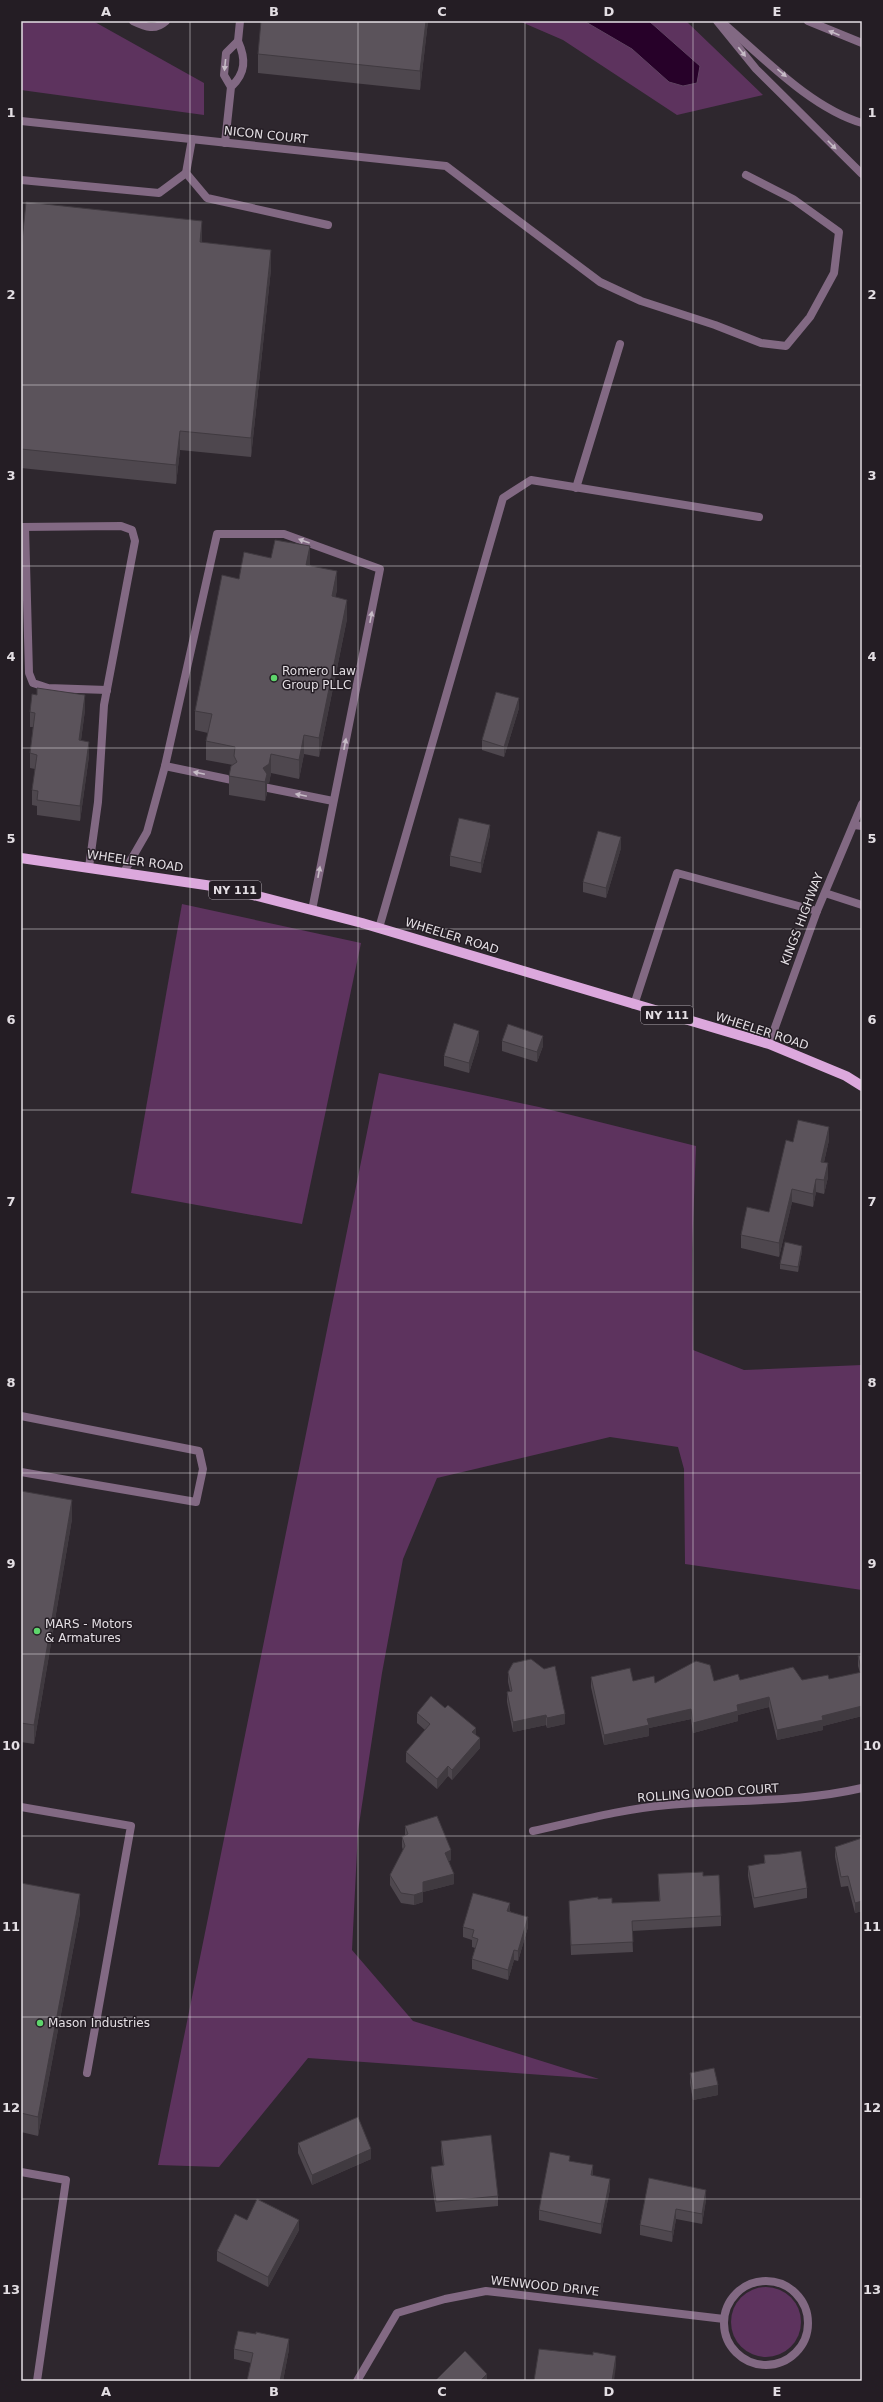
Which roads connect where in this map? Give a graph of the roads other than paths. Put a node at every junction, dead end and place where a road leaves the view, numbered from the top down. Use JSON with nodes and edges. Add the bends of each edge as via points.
{"nodes":[{"id":1,"x":133,"y":21,"type":"edge"},
{"id":2,"x":166,"y":21,"type":"edge"},
{"id":3,"x":240,"y":21,"type":"edge"},
{"id":4,"x":717,"y":21,"type":"edge"},
{"id":5,"x":720,"y":21,"type":"edge"},
{"id":6,"x":808,"y":21,"type":"edge"},
{"id":7,"x":238,"y":41,"type":"junction"},
{"id":8,"x":862,"y":43,"type":"edge"},
{"id":9,"x":231,"y":87,"type":"junction"},
{"id":10,"x":21,"y":121,"type":"edge"},
{"id":11,"x":862,"y":123,"type":"edge"},
{"id":12,"x":192,"y":139,"type":"junction"},
{"id":13,"x":226,"y":143,"type":"junction"},
{"id":14,"x":186,"y":173,"type":"junction"},
{"id":15,"x":862,"y":174,"type":"edge"},
{"id":16,"x":746,"y":175,"type":"dead end"},
{"id":17,"x":21,"y":180,"type":"edge"},
{"id":18,"x":328,"y":225,"type":"dead end"},
{"id":19,"x":620,"y":344,"type":"dead end"},
{"id":20,"x":576,"y":488,"type":"junction"},
{"id":21,"x":759,"y":518,"type":"dead end"},
{"id":22,"x":23,"y":527,"type":"edge"},
{"id":23,"x":107,"y":690,"type":"junction"},
{"id":24,"x":165,"y":766,"type":"junction"},
{"id":25,"x":232,"y":780,"type":"edge"},
{"id":26,"x":268,"y":788,"type":"dead end"},
{"id":27,"x":333,"y":801,"type":"junction"},
{"id":28,"x":862,"y":804,"type":"edge"},
{"id":29,"x":858,"y":826,"type":"edge"},
{"id":30,"x":21,"y":858,"type":"edge"},
{"id":31,"x":89,"y":867,"type":"junction"},
{"id":32,"x":124,"y":872,"type":"junction"},
{"id":33,"x":825,"y":893,"type":"junction"},
{"id":34,"x":862,"y":905,"type":"edge"},
{"id":35,"x":312,"y":910,"type":"junction"},
{"id":36,"x":816,"y":911,"type":"junction"},
{"id":37,"x":379,"y":928,"type":"junction"},
{"id":38,"x":634,"y":1005,"type":"junction"},
{"id":39,"x":769,"y":1044,"type":"junction"},
{"id":40,"x":862,"y":1086,"type":"edge"},
{"id":41,"x":21,"y":1416,"type":"edge"},
{"id":42,"x":21,"y":1472,"type":"edge"},
{"id":43,"x":862,"y":1788,"type":"edge"},
{"id":44,"x":21,"y":1806,"type":"edge"},
{"id":45,"x":533,"y":1831,"type":"dead end"},
{"id":46,"x":87,"y":2073,"type":"dead end"},
{"id":47,"x":21,"y":2172,"type":"edge"},
{"id":48,"x":724,"y":2319,"type":"junction"},
{"id":49,"x":36,"y":2381,"type":"edge"},
{"id":50,"x":357,"y":2381,"type":"edge"}],
"edges":[{"from":1,"to":2,"type":"street","via":[[149,28],[160,27]]},
{"from":3,"to":7,"type":"street"},
{"from":4,"to":15,"type":"street","one_way":true,"via":[[756,70]]},
{"from":5,"to":11,"type":"street","one_way":true,"via":[[813,98]]},
{"from":8,"to":6,"type":"street","one_way":true},
{"from":7,"to":9,"type":"street","via":[[244,54],[241,78]]},
{"from":7,"to":9,"type":"street","one_way":true,"via":[[226,53],[224,75]]},
{"from":9,"to":13,"type":"street"},
{"from":10,"to":12,"type":"street","name":"NICON COURT"},
{"from":12,"to":13,"type":"street","name":"NICON COURT"},
{"from":12,"to":14,"type":"street"},
{"from":13,"to":16,"type":"street","name":"NICON COURT","via":[[446,166],[600,282],[641,301],[761,343],[786,346],[810,317],[834,273],[839,232],[793,199]]},
{"from":14,"to":17,"type":"street","via":[[158,193]]},
{"from":14,"to":18,"type":"street","via":[[207,198]]},
{"from":19,"to":20,"type":"street"},
{"from":20,"to":21,"type":"street"},
{"from":20,"to":37,"type":"street","via":[[531,480],[503,498]]},
{"from":22,"to":23,"type":"street","via":[[29,673],[33,683],[48,688]]},
{"from":22,"to":23,"type":"street","via":[[122,526],[132,530],[135,541]]},
{"from":23,"to":31,"type":"street","via":[[98,802]]},
{"from":25,"to":24,"type":"street","one_way":true},
{"from":27,"to":24,"type":"street","one_way":true,"via":[[380,569],[284,534],[217,534]]},
{"from":24,"to":32,"type":"street","via":[[147,832]]},
{"from":27,"to":26,"type":"street","one_way":true},
{"from":35,"to":27,"type":"street","one_way":true},
{"from":28,"to":29,"type":"street","name":"KINGS HIGHWAY"},
{"from":29,"to":33,"type":"street","name":"KINGS HIGHWAY"},
{"from":30,"to":31,"type":"main road","name":"WHEELER ROAD","number":"NY 111"},
{"from":31,"to":32,"type":"main road","name":"WHEELER ROAD","number":"NY 111"},
{"from":32,"to":35,"type":"main road","name":"WHEELER ROAD","number":"NY 111","via":[[226,888]]},
{"from":33,"to":34,"type":"street"},
{"from":33,"to":36,"type":"street","name":"KINGS HIGHWAY"},
{"from":35,"to":37,"type":"main road","name":"WHEELER ROAD","number":"NY 111"},
{"from":36,"to":38,"type":"street","via":[[677,873]]},
{"from":36,"to":39,"type":"street","name":"KINGS HIGHWAY"},
{"from":37,"to":38,"type":"main road","name":"WHEELER ROAD","number":"NY 111"},
{"from":38,"to":39,"type":"main road","name":"WHEELER ROAD","number":"NY 111"},
{"from":39,"to":40,"type":"main road","name":"WHEELER ROAD","number":"NY 111","via":[[846,1076]]},
{"from":41,"to":42,"type":"street","via":[[199,1452],[203,1469],[196,1502]]},
{"from":43,"to":45,"type":"street","name":"ROLLING WOOD COURT","via":[[783,1800],[666,1805]]},
{"from":44,"to":46,"type":"street","via":[[131,1826]]},
{"from":47,"to":49,"type":"street","via":[[66,2180]]},
{"from":48,"to":48,"type":"street","via":[[725,2334],[731,2347],[742,2358],[755,2364],[770,2365],[784,2362],[796,2353],[804,2341],[808,2327],[807,2313],[794,2291],[783,2284],[770,2281],[744,2287],[734,2295],[727,2306]]},
{"from":48,"to":50,"type":"street","name":"WENWOOD DRIVE","via":[[486,2291],[444,2299],[397,2313]]}]}
